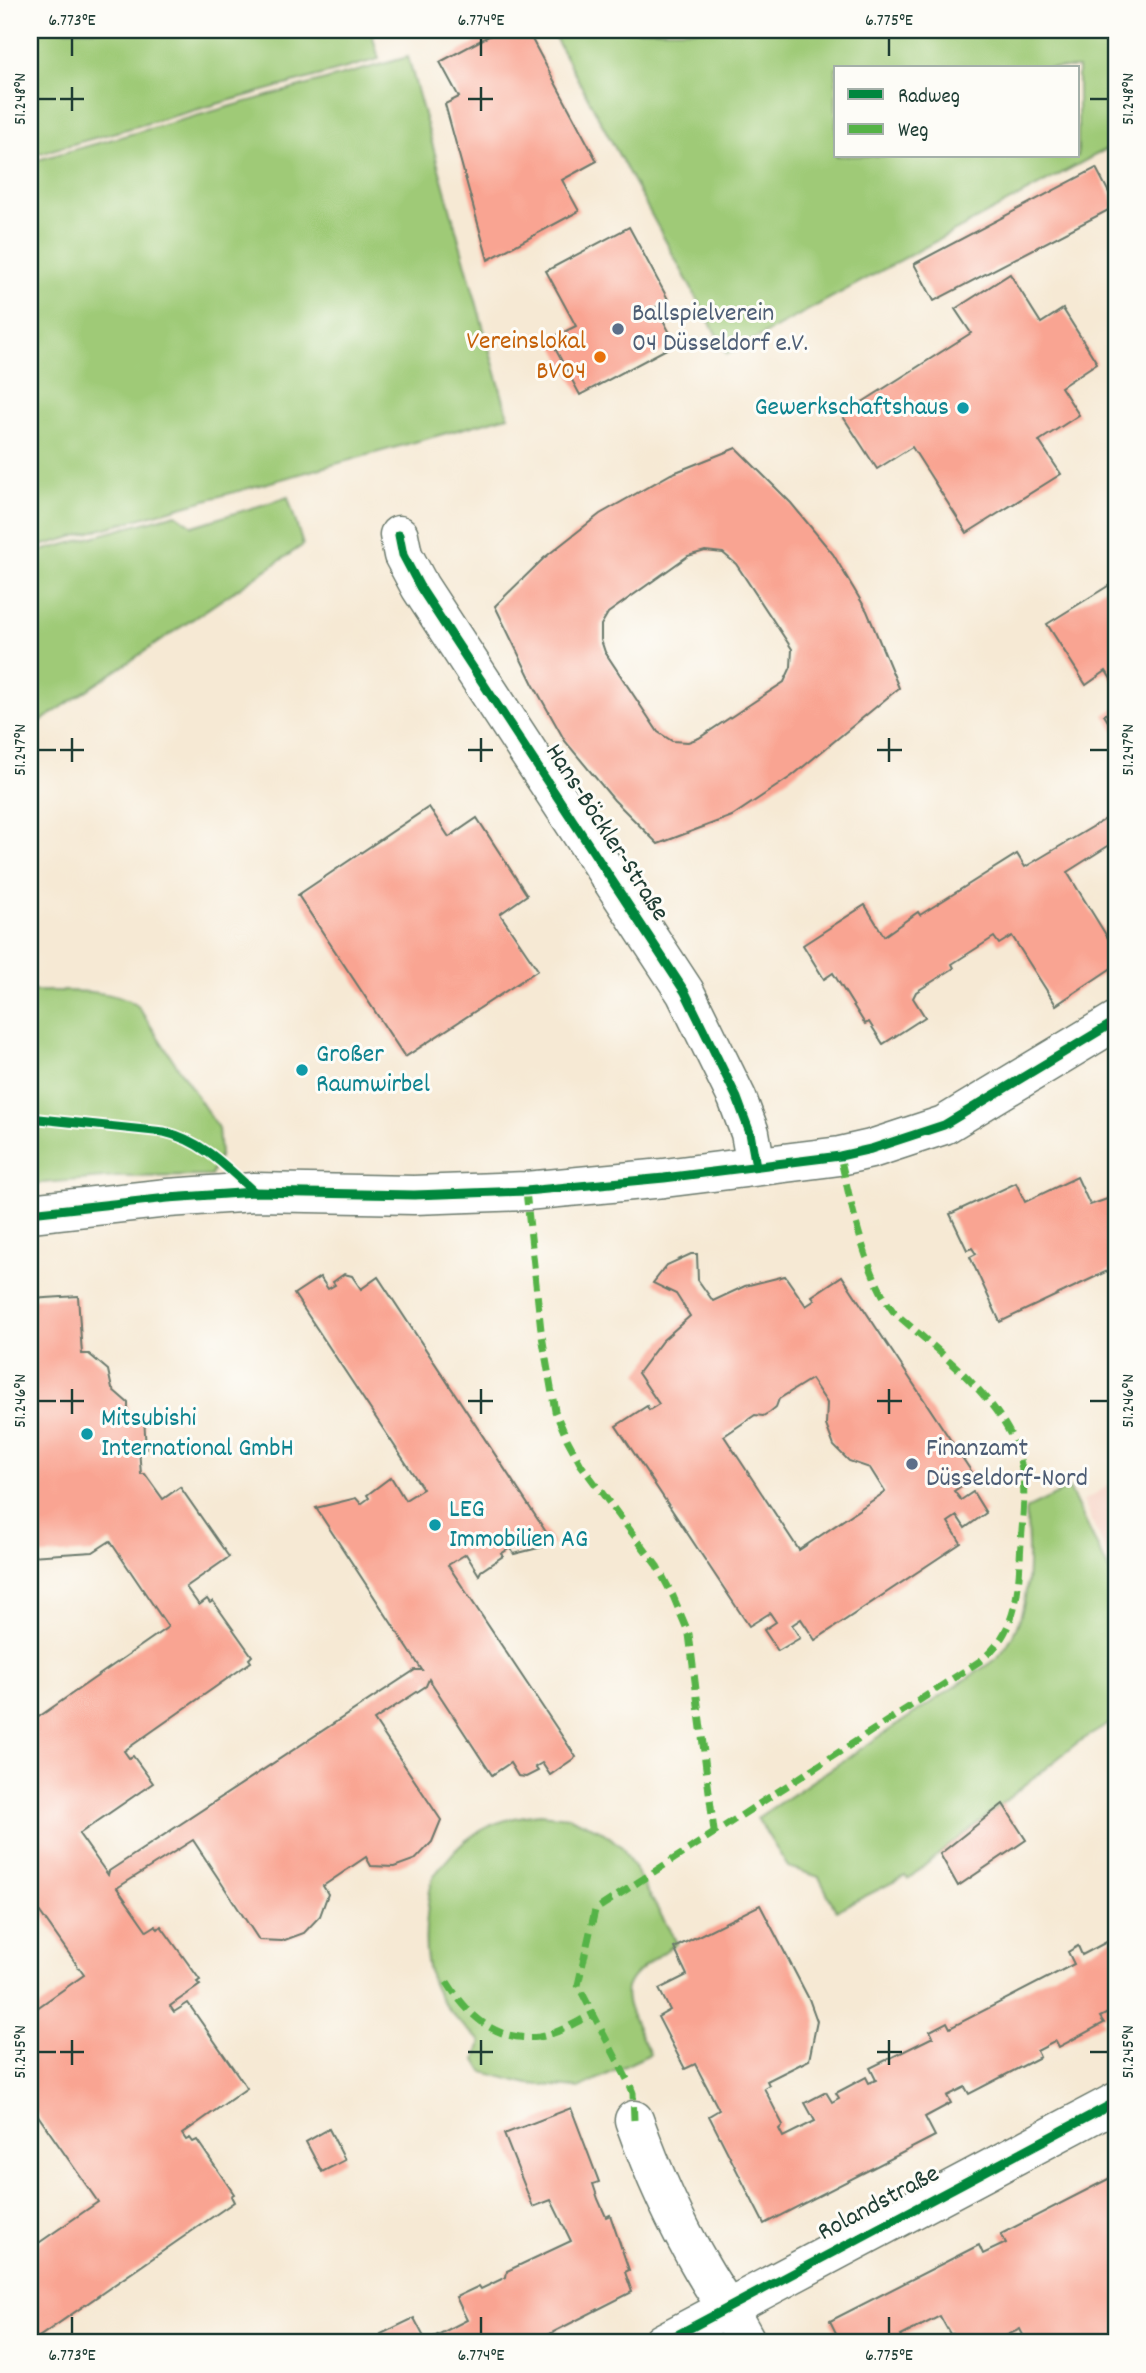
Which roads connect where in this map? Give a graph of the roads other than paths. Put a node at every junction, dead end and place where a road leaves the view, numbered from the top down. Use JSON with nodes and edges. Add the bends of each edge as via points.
{"nodes":[{"id":1,"x":399,"y":535,"type":"dead end"},
{"id":2,"x":1116,"y":1021,"type":"edge"},
{"id":3,"x":756,"y":1166,"type":"junction"},
{"id":4,"x":30,"y":1213,"type":"edge"},
{"id":5,"x":1116,"y":2102,"type":"edge"},
{"id":6,"x":634,"y":2120,"type":"dead end"},
{"id":7,"x":729,"y":2308,"type":"junction"},
{"id":8,"x":662,"y":2343,"type":"edge"},
{"id":9,"x":747,"y":2343,"type":"edge"}],
"edges":[{"from":1,"to":3,"type":"street","name":"Hans-Böckler-Straße","via":[[403,555],[420,587],[685,992],[737,1098]]},
{"from":2,"to":3,"type":"street","via":[[944,1125],[850,1154]]},
{"from":3,"to":4,"type":"street","via":[[526,1191],[414,1195],[254,1192]]},
{"from":5,"to":7,"type":"street","name":"Rolandstraße"},
{"from":6,"to":7,"type":"street","via":[[648,2161],[690,2245]]},
{"from":7,"to":8,"type":"street","name":"Rolandstraße"},
{"from":7,"to":9,"type":"street"}]}
